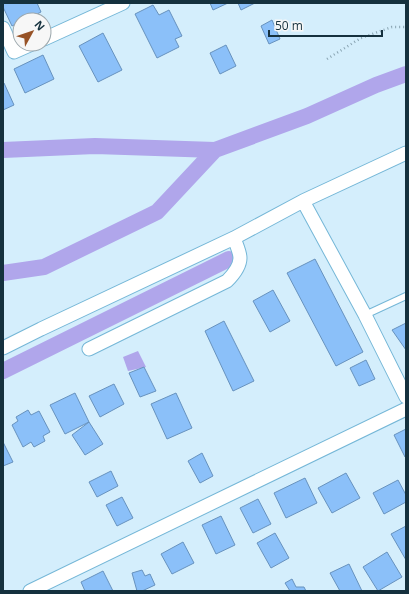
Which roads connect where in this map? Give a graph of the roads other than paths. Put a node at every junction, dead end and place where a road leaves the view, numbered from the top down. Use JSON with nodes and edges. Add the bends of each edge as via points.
{"nodes":[{"id":1,"x":123,"y":3,"type":"edge"},
{"id":2,"x":3,"y":28,"type":"edge"},
{"id":3,"x":52,"y":35,"type":"edge"},
{"id":4,"x":12,"y":48,"type":"edge"},
{"id":5,"x":406,"y":153,"type":"edge"},
{"id":6,"x":303,"y":201,"type":"junction"},
{"id":7,"x":234,"y":238,"type":"junction"},
{"id":8,"x":406,"y":296,"type":"edge"},
{"id":9,"x":365,"y":316,"type":"junction"},
{"id":10,"x":3,"y":348,"type":"edge"},
{"id":11,"x":88,"y":349,"type":"dead end"},
{"id":12,"x":406,"y":397,"type":"edge"},
{"id":13,"x":406,"y":409,"type":"edge"},
{"id":14,"x":30,"y":591,"type":"edge"}],
"edges":[{"from":1,"to":3,"type":"street"},
{"from":2,"to":4,"type":"street"},
{"from":5,"to":6,"type":"street"},
{"from":6,"to":7,"type":"street"},
{"from":6,"to":9,"type":"street"},
{"from":7,"to":10,"type":"street"},
{"from":7,"to":11,"type":"street","via":[[240,258],[236,270],[227,281]]},
{"from":8,"to":9,"type":"lane"},
{"from":9,"to":12,"type":"street"},
{"from":13,"to":14,"type":"street"}]}
